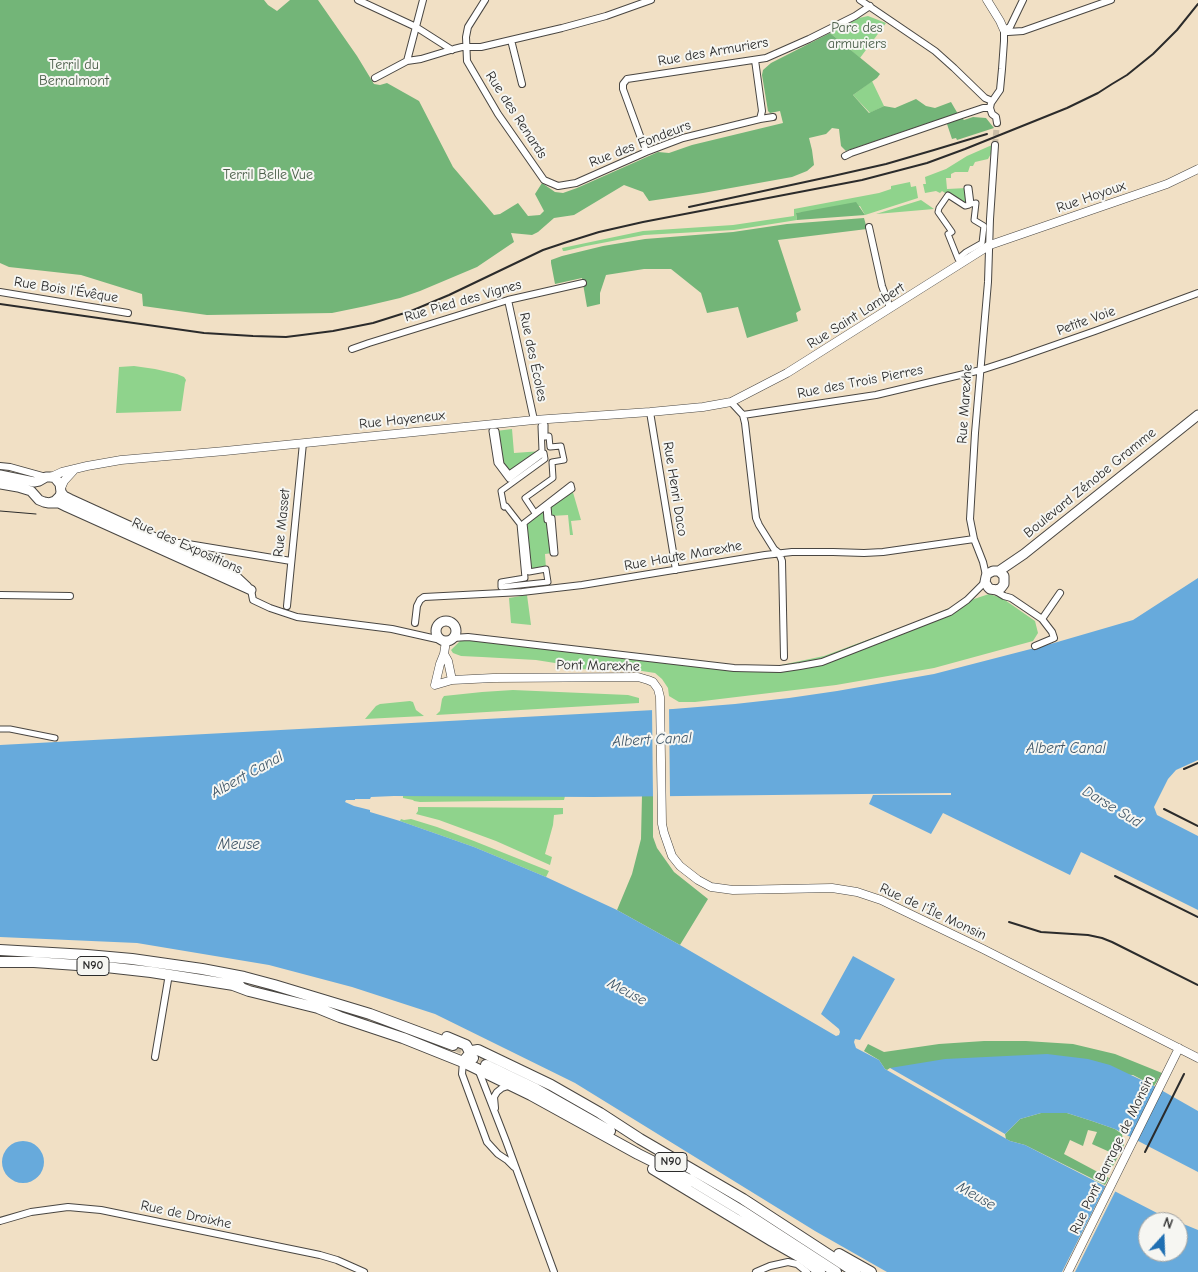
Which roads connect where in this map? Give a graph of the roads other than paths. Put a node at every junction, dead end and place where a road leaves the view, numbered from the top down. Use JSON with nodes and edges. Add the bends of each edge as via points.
{"nodes":[{"id":1,"x":358,"y":0,"type":"edge"},
{"id":2,"x":423,"y":0,"type":"edge"},
{"id":3,"x":485,"y":0,"type":"edge"},
{"id":4,"x":651,"y":0,"type":"edge"},
{"id":5,"x":860,"y":0,"type":"edge"},
{"id":6,"x":987,"y":0,"type":"edge"},
{"id":7,"x":1024,"y":0,"type":"edge"},
{"id":8,"x":1112,"y":0,"type":"edge"},
{"id":9,"x":1093,"y":3,"type":"edge"},
{"id":10,"x":870,"y":6,"type":"junction"},
{"id":11,"x":416,"y":26,"type":"junction"},
{"id":12,"x":1004,"y":30,"type":"junction"},
{"id":13,"x":511,"y":40,"type":"junction"},
{"id":14,"x":466,"y":48,"type":"junction"},
{"id":15,"x":452,"y":50,"type":"junction"},
{"id":16,"x":754,"y":60,"type":"junction"},
{"id":17,"x":407,"y":62,"type":"junction"},
{"id":18,"x":375,"y":78,"type":"dead end"},
{"id":19,"x":522,"y":84,"type":"dead end"},
{"id":20,"x":991,"y":104,"type":"junction"},
{"id":21,"x":773,"y":117,"type":"dead end"},
{"id":22,"x":760,"y":119,"type":"junction"},
{"id":23,"x":996,"y":120,"type":"tunnel mouth"},
{"id":24,"x":996,"y":145,"type":"tunnel mouth"},
{"id":25,"x":646,"y":152,"type":"junction"},
{"id":26,"x":846,"y":156,"type":"dead end"},
{"id":27,"x":1198,"y":169,"type":"edge"},
{"id":28,"x":558,"y":186,"type":"joint"},
{"id":29,"x":984,"y":226,"type":"joint"},
{"id":30,"x":869,"y":227,"type":"dead end"},
{"id":31,"x":990,"y":245,"type":"junction"},
{"id":32,"x":583,"y":283,"type":"dead end"},
{"id":33,"x":0,"y":292,"type":"edge"},
{"id":34,"x":1198,"y":293,"type":"edge"},
{"id":35,"x":508,"y":300,"type":"junction"},
{"id":36,"x":890,"y":308,"type":"junction"},
{"id":37,"x":128,"y":313,"type":"dead end"},
{"id":38,"x":352,"y":349,"type":"dead end"},
{"id":39,"x":981,"y":370,"type":"junction"},
{"id":40,"x":731,"y":402,"type":"junction"},
{"id":41,"x":650,"y":412,"type":"junction"},
{"id":42,"x":743,"y":415,"type":"junction"},
{"id":43,"x":1198,"y":415,"type":"edge"},
{"id":44,"x":534,"y":420,"type":"junction"},
{"id":45,"x":545,"y":425,"type":"joint"},
{"id":46,"x":303,"y":443,"type":"junction"},
{"id":47,"x":0,"y":466,"type":"edge"},
{"id":48,"x":76,"y":469,"type":"junction"},
{"id":49,"x":0,"y":475,"type":"edge"},
{"id":50,"x":45,"y":478,"type":"junction"},
{"id":51,"x":0,"y":484,"type":"edge"},
{"id":52,"x":61,"y":490,"type":"junction"},
{"id":53,"x":36,"y":496,"type":"junction"},
{"id":54,"x":52,"y":503,"type":"junction"},
{"id":55,"x":974,"y":539,"type":"junction"},
{"id":56,"x":172,"y":546,"type":"junction"},
{"id":57,"x":779,"y":554,"type":"junction"},
{"id":58,"x":291,"y":561,"type":"junction"},
{"id":59,"x":676,"y":570,"type":"junction"},
{"id":60,"x":991,"y":575,"type":"junction"},
{"id":61,"x":999,"y":588,"type":"junction"},
{"id":62,"x":251,"y":590,"type":"junction"},
{"id":63,"x":1060,"y":593,"type":"dead end"},
{"id":64,"x":0,"y":596,"type":"edge"},
{"id":65,"x":70,"y":596,"type":"dead end"},
{"id":66,"x":287,"y":606,"type":"dead end"},
{"id":67,"x":1042,"y":619,"type":"junction"},
{"id":68,"x":415,"y":623,"type":"dead end"},
{"id":69,"x":447,"y":639,"type":"junction"},
{"id":70,"x":1035,"y":646,"type":"dead end"},
{"id":71,"x":444,"y":654,"type":"junction"},
{"id":72,"x":784,"y":657,"type":"dead end"},
{"id":73,"x":452,"y":680,"type":"junction"},
{"id":74,"x":0,"y":729,"type":"edge"},
{"id":75,"x":55,"y":738,"type":"dead end"},
{"id":76,"x":662,"y":800,"type":"joint"},
{"id":77,"x":3,"y":951,"type":"edge"},
{"id":78,"x":0,"y":962,"type":"edge"},
{"id":79,"x":0,"y":968,"type":"edge"},
{"id":80,"x":168,"y":980,"type":"junction"},
{"id":81,"x":233,"y":985,"type":"junction"},
{"id":82,"x":274,"y":985,"type":"junction"},
{"id":83,"x":340,"y":1017,"type":"junction"},
{"id":84,"x":1179,"y":1048,"type":"junction"},
{"id":85,"x":470,"y":1054,"type":"junction"},
{"id":86,"x":155,"y":1057,"type":"dead end"},
{"id":87,"x":1198,"y":1058,"type":"edge"},
{"id":88,"x":463,"y":1062,"type":"junction"},
{"id":89,"x":484,"y":1065,"type":"junction"},
{"id":90,"x":512,"y":1085,"type":"junction"},
{"id":91,"x":496,"y":1114,"type":"junction"},
{"id":92,"x":596,"y":1131,"type":"junction"},
{"id":93,"x":515,"y":1167,"type":"junction"},
{"id":94,"x":694,"y":1182,"type":"junction"},
{"id":95,"x":0,"y":1221,"type":"edge"},
{"id":96,"x":778,"y":1222,"type":"junction"},
{"id":97,"x":364,"y":1272,"type":"edge"},
{"id":98,"x":554,"y":1272,"type":"edge"},
{"id":99,"x":756,"y":1272,"type":"edge"},
{"id":100,"x":807,"y":1272,"type":"edge"},
{"id":101,"x":820,"y":1272,"type":"edge"},
{"id":102,"x":836,"y":1272,"type":"edge"},
{"id":103,"x":848,"y":1272,"type":"edge"},
{"id":104,"x":855,"y":1272,"type":"edge"},
{"id":105,"x":871,"y":1272,"type":"edge"},
{"id":106,"x":1068,"y":1272,"type":"edge"}],
"edges":[{"from":1,"to":11,"type":"street"},
{"from":2,"to":11,"type":"street"},
{"from":3,"to":14,"type":"street","via":[[468,26]]},
{"from":4,"to":13,"type":"street","via":[[606,16]]},
{"from":5,"to":10,"type":"street"},
{"from":6,"to":12,"type":"street"},
{"from":7,"to":12,"type":"street","via":[[1010,27]]},
{"from":8,"to":9,"type":"street"},
{"from":9,"to":12,"type":"street","via":[[1022,31]]},
{"from":10,"to":16,"type":"street","name":"Rue des Armuriers","via":[[785,50]]},
{"from":10,"to":20,"type":"street","via":[[935,51]]},
{"from":11,"to":15,"type":"street"},
{"from":11,"to":17,"type":"street"},
{"from":12,"to":20,"type":"street","via":[[1000,90]]},
{"from":13,"to":14,"type":"street"},
{"from":13,"to":19,"type":"street"},
{"from":14,"to":15,"type":"street"},
{"from":14,"to":28,"type":"street","name":"Rue des Renards","via":[[467,61],[498,114],[544,180]]},
{"from":15,"to":17,"type":"street"},
{"from":16,"to":22,"type":"street","via":[[762,111]]},
{"from":16,"to":25,"type":"street","name":"Rue des Armuriers","via":[[627,79],[623,89]]},
{"from":17,"to":18,"type":"street"},
{"from":20,"to":23,"type":"street"},
{"from":20,"to":26,"type":"street"},
{"from":21,"to":22,"type":"street","name":"Rue des Fondeurs"},
{"from":22,"to":25,"type":"street","name":"Rue des Fondeurs","via":[[683,138]]},
{"from":24,"to":31,"type":"street","name":"Rue Marexhe"},
{"from":25,"to":28,"type":"street","name":"Rue des Fondeurs","via":[[576,183]]},
{"from":27,"to":31,"type":"street","name":"Rue Hoyoux","via":[[1167,184]]},
{"from":29,"to":29,"type":"street","via":[[974,220],[976,203],[971,204],[969,188],[969,205],[964,206],[948,195],[939,208],[938,212],[952,232],[948,234],[958,259],[982,243]]},
{"from":30,"to":36,"type":"street"},
{"from":31,"to":36,"type":"street","name":"Rue Saint Lambert"},
{"from":31,"to":39,"type":"street","name":"Rue Marexhe"},
{"from":32,"to":35,"type":"street","name":"Rue Pied des Vignes"},
{"from":33,"to":37,"type":"street","name":"Rue Bois l'Évêque"},
{"from":34,"to":39,"type":"street","name":"Petite Voie"},
{"from":35,"to":38,"type":"street","name":"Rue Pied des Vignes"},
{"from":35,"to":44,"type":"street","name":"Rue des Écoles"},
{"from":36,"to":40,"type":"street","name":"Rue Saint Lambert","via":[[787,373]]},
{"from":39,"to":42,"type":"street","name":"Rue des Trois Pierres","via":[[876,395]]},
{"from":39,"to":55,"type":"street","name":"Rue Marexhe","via":[[970,519]]},
{"from":40,"to":41,"type":"street","name":"Rue Hayeneux"},
{"from":40,"to":42,"type":"street"},
{"from":41,"to":44,"type":"street","name":"Rue Hayeneux"},
{"from":41,"to":59,"type":"street","name":"Rue Henri Daco"},
{"from":42,"to":57,"type":"street","via":[[756,518]]},
{"from":43,"to":60,"type":"main road","name":"Boulevard Zénobe Gramme","via":[[1024,554]]},
{"from":44,"to":46,"type":"street","name":"Rue Hayeneux"},
{"from":45,"to":45,"type":"street","via":[[540,426],[542,451],[509,474],[501,464],[496,431],[492,431],[497,463],[508,479],[544,453],[545,460],[502,491],[504,507],[520,524],[525,578],[501,582],[501,587],[548,582],[546,569],[529,572],[524,523],[546,506],[555,553],[548,506],[572,488],[571,485],[535,513],[525,498],[553,478],[552,462],[564,460],[561,446],[550,447],[549,436],[545,437]]},
{"from":46,"to":48,"type":"street","name":"Rue Hayeneux","via":[[121,460]]},
{"from":46,"to":58,"type":"street","name":"Rue Masset"},
{"from":47,"to":50,"type":"street"},
{"from":48,"to":50,"type":"street","name":"Rue Hayeneux"},
{"from":48,"to":52,"type":"street","via":[[67,476]]},
{"from":49,"to":50,"type":"main road","via":[[30,481]]},
{"from":50,"to":52,"type":"main road","via":[[58,481]]},
{"from":50,"to":53,"type":"main road","via":[[36,485]]},
{"from":51,"to":53,"type":"main road","via":[[23,488]]},
{"from":52,"to":54,"type":"main road","via":[[58,499]]},
{"from":52,"to":56,"type":"main road","name":"Rue des Expositions","via":[[64,496]]},
{"from":53,"to":54,"type":"main road"},
{"from":54,"to":62,"type":"main road","name":"Rue des Expositions"},
{"from":55,"to":57,"type":"street","name":"Rue Haute Marexhe","via":[[883,552]]},
{"from":55,"to":60,"type":"street","name":"Rue Marexhe"},
{"from":56,"to":58,"type":"street","via":[[182,543]]},
{"from":56,"to":62,"type":"main road","name":"Rue des Expositions","via":[[232,573]]},
{"from":57,"to":59,"type":"street","name":"Rue Haute Marexhe"},
{"from":57,"to":72,"type":"street","via":[[782,561]]},
{"from":58,"to":66,"type":"street","name":"Rue Masset"},
{"from":59,"to":68,"type":"street","name":"Rue Haute Marexhe","via":[[522,592],[424,597],[417,606]]},
{"from":60,"to":61,"type":"main road","via":[[988,587]]},
{"from":60,"to":61,"type":"main road","via":[[1002,573],[1004,579]]},
{"from":60,"to":69,"type":"street","via":[[950,612],[822,662],[800,666],[734,668],[468,637]]},
{"from":61,"to":67,"type":"street","via":[[1004,596]]},
{"from":62,"to":69,"type":"street","via":[[253,600],[297,617]]},
{"from":63,"to":67,"type":"street"},
{"from":64,"to":65,"type":"street"},
{"from":67,"to":70,"type":"street","via":[[1054,638]]},
{"from":69,"to":71,"type":"street"},
{"from":71,"to":73,"type":"street"},
{"from":71,"to":73,"type":"street","via":[[435,685]]},
{"from":73,"to":76,"type":"street","name":"Pont Marexhe","via":[[638,677],[653,682],[660,700]]},
{"from":74,"to":75,"type":"street"},
{"from":76,"to":84,"type":"street","name":"Rue de l'Île Monsin","via":[[662,824],[672,856],[680,866],[711,887],[733,890],[832,888],[881,900]]},
{"from":77,"to":82,"type":"main road","number":"N90","via":[[151,961]]},
{"from":78,"to":81,"type":"main road","number":"N90","via":[[106,967]]},
{"from":79,"to":80,"type":"main road","via":[[107,972]]},
{"from":80,"to":83,"type":"main road","via":[[247,994]]},
{"from":80,"to":86,"type":"street"},
{"from":81,"to":82,"type":"main road","number":"N90","via":[[338,1009],[452,1047],[377,1016]]},
{"from":81,"to":83,"type":"main road"},
{"from":82,"to":85,"type":"main road","via":[[319,993],[387,1014],[463,1043]]},
{"from":83,"to":88,"type":"main road"},
{"from":84,"to":87,"type":"street","name":"Rue de l'Île Monsin"},
{"from":84,"to":106,"type":"street","name":"Rue Pont Barrage de Monsin"},
{"from":85,"to":88,"type":"main road"},
{"from":85,"to":89,"type":"main road"},
{"from":85,"to":96,"type":"main road","number":"N90","via":[[478,1050],[551,1085]]},
{"from":88,"to":89,"type":"main road"},
{"from":88,"to":93,"type":"street","via":[[462,1074],[487,1142]]},
{"from":89,"to":90,"type":"main road"},
{"from":89,"to":91,"type":"street"},
{"from":89,"to":94,"type":"main road","number":"N90","via":[[563,1104]]},
{"from":89,"to":103,"type":"main road","number":"N90","via":[[544,1088],[618,1130],[720,1190]]},
{"from":90,"to":91,"type":"street","via":[[495,1094]]},
{"from":90,"to":92,"type":"main road"},
{"from":91,"to":93,"type":"street"},
{"from":92,"to":94,"type":"main road"},
{"from":92,"to":101,"type":"main road","number":"N90"},
{"from":93,"to":98,"type":"street"},
{"from":94,"to":102,"type":"main road","number":"N90"},
{"from":95,"to":97,"type":"street","name":"Rue de Droixhe","via":[[31,1212],[68,1207],[101,1210],[320,1255]]},
{"from":96,"to":104,"type":"main road","number":"N90"},
{"from":96,"to":105,"type":"main road","number":"N90"},
{"from":99,"to":100,"type":"street","via":[[788,1262]]}]}
